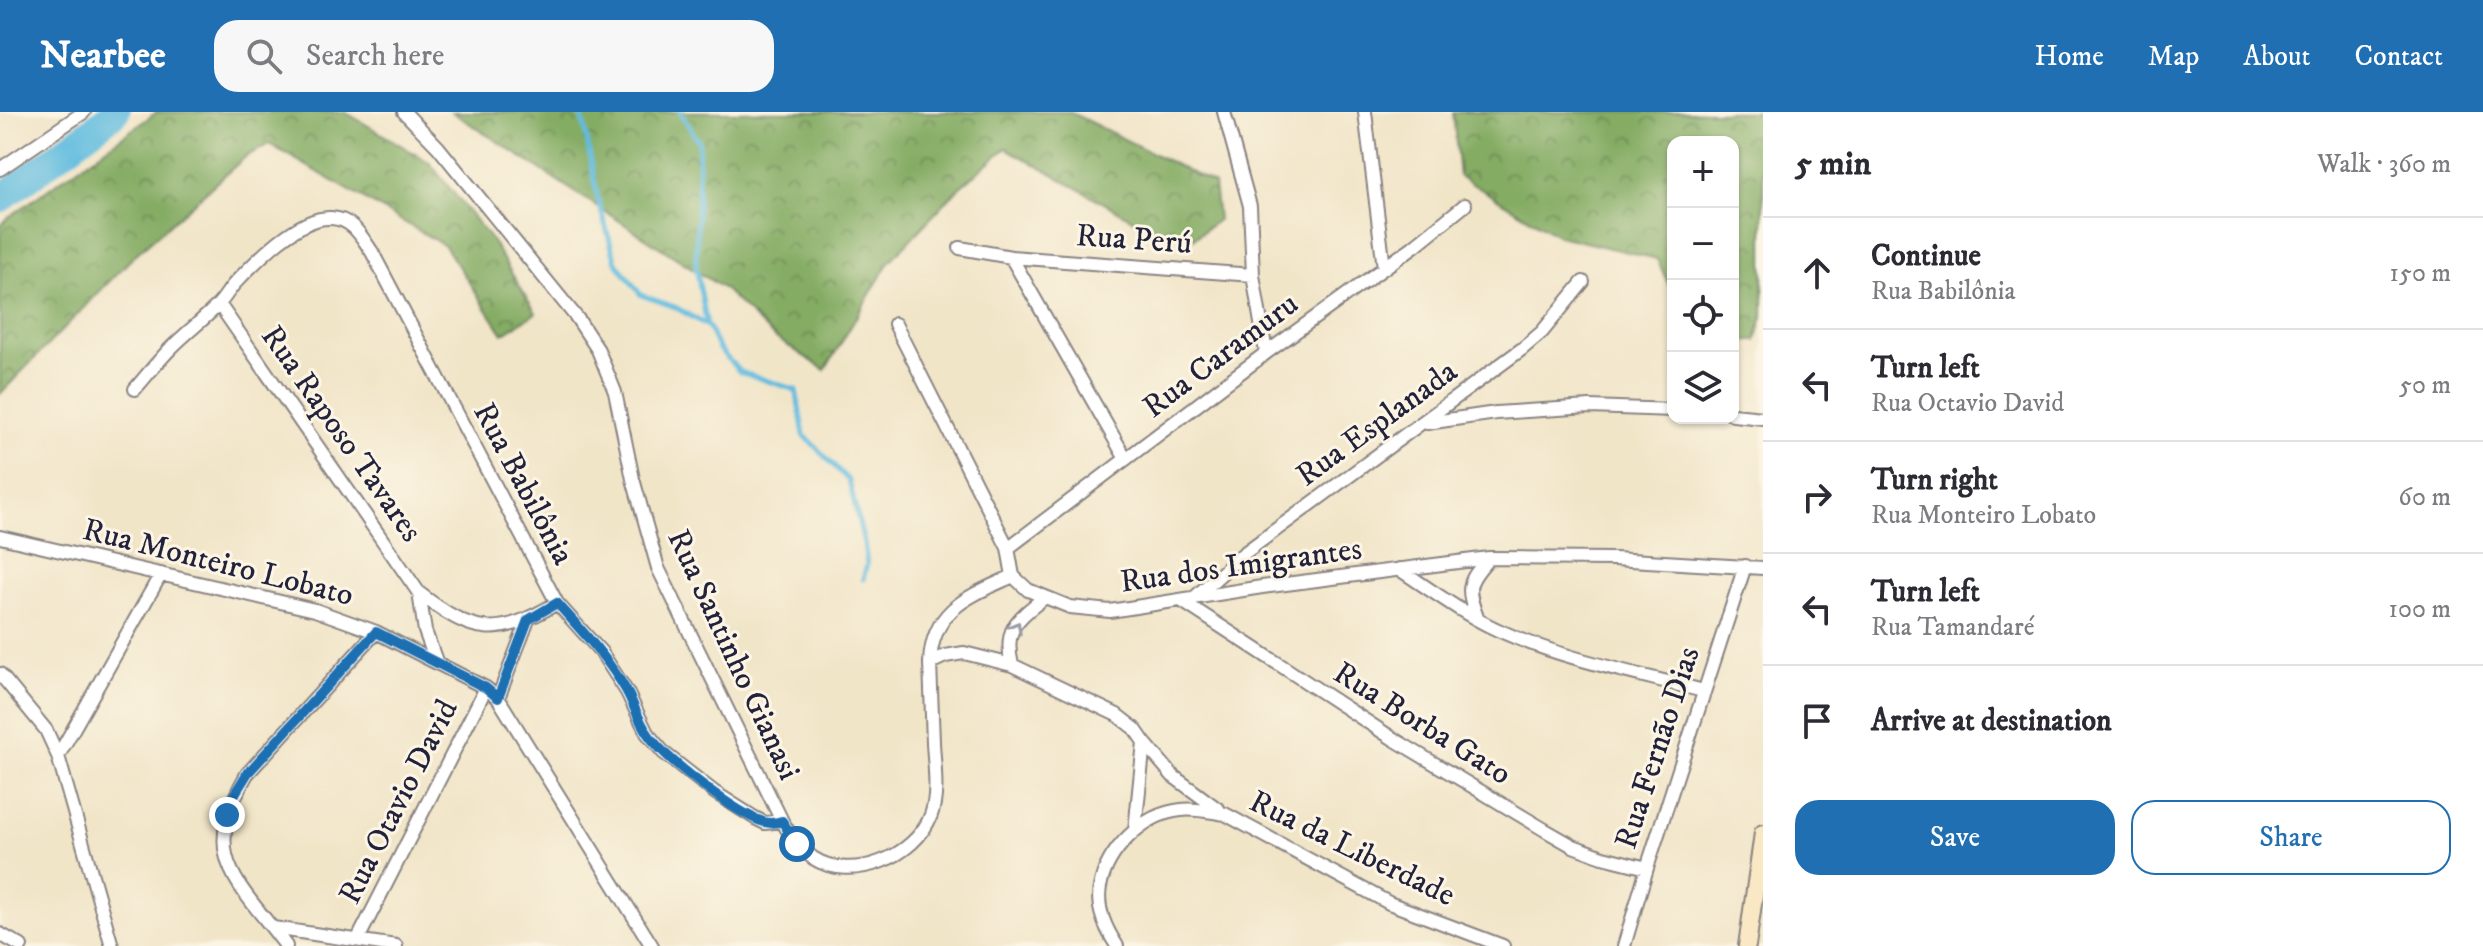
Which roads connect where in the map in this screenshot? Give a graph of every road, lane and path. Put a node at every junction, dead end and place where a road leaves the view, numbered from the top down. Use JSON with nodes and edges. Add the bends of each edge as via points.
{"nodes":[{"id":1,"x":84,"y":112,"type":"edge"},
{"id":2,"x":404,"y":112,"type":"edge"},
{"id":3,"x":1224,"y":112,"type":"edge"},
{"id":4,"x":1365,"y":112,"type":"edge"},
{"id":5,"x":0,"y":169,"type":"edge"},
{"id":6,"x":1465,"y":205,"type":"dead end"},
{"id":7,"x":960,"y":248,"type":"dead end"},
{"id":8,"x":1011,"y":257,"type":"junction"},
{"id":9,"x":1384,"y":268,"type":"junction"},
{"id":10,"x":1253,"y":275,"type":"junction"},
{"id":11,"x":1583,"y":282,"type":"dead end"},
{"id":12,"x":219,"y":304,"type":"junction"},
{"id":13,"x":895,"y":324,"type":"dead end"},
{"id":14,"x":1266,"y":353,"type":"junction"},
{"id":15,"x":135,"y":389,"type":"dead end"},
{"id":16,"x":1667,"y":410,"type":"edge"},
{"id":17,"x":1739,"y":416,"type":"edge"},
{"id":18,"x":1763,"y":418,"type":"edge"},
{"id":19,"x":1424,"y":424,"type":"junction"},
{"id":20,"x":1126,"y":459,"type":"junction"},
{"id":21,"x":0,"y":537,"type":"edge"},
{"id":22,"x":1008,"y":548,"type":"junction"},
{"id":23,"x":1489,"y":558,"type":"junction"},
{"id":24,"x":1745,"y":566,"type":"junction"},
{"id":25,"x":1763,"y":568,"type":"edge"},
{"id":26,"x":1399,"y":569,"type":"junction"},
{"id":27,"x":161,"y":574,"type":"junction"},
{"id":28,"x":1013,"y":576,"type":"junction"},
{"id":29,"x":419,"y":593,"type":"junction"},
{"id":30,"x":1044,"y":598,"type":"junction"},
{"id":31,"x":1187,"y":600,"type":"junction"},
{"id":32,"x":557,"y":603,"type":"junction"},
{"id":33,"x":528,"y":620,"type":"junction"},
{"id":34,"x":1478,"y":620,"type":"junction"},
{"id":35,"x":376,"y":632,"type":"junction"},
{"id":36,"x":436,"y":661,"type":"junction"},
{"id":37,"x":930,"y":663,"type":"junction"},
{"id":38,"x":1012,"y":665,"type":"junction"},
{"id":39,"x":0,"y":674,"type":"edge"},
{"id":40,"x":486,"y":688,"type":"junction"},
{"id":41,"x":1703,"y":691,"type":"junction"},
{"id":42,"x":498,"y":698,"type":"junction"},
{"id":43,"x":1144,"y":742,"type":"junction"},
{"id":44,"x":58,"y":756,"type":"junction"},
{"id":45,"x":1225,"y":814,"type":"junction"},
{"id":46,"x":782,"y":821,"type":"junction"},
{"id":47,"x":1135,"y":830,"type":"junction"},
{"id":48,"x":1763,"y":833,"type":"edge"},
{"id":49,"x":1647,"y":868,"type":"junction"},
{"id":50,"x":273,"y":928,"type":"junction"},
{"id":51,"x":0,"y":934,"type":"edge"},
{"id":52,"x":358,"y":939,"type":"junction"},
{"id":53,"x":21,"y":946,"type":"edge"},
{"id":54,"x":112,"y":946,"type":"edge"},
{"id":55,"x":286,"y":946,"type":"edge"},
{"id":56,"x":396,"y":946,"type":"edge"},
{"id":57,"x":652,"y":946,"type":"edge"},
{"id":58,"x":1117,"y":946,"type":"edge"},
{"id":59,"x":1503,"y":946,"type":"edge"},
{"id":60,"x":1624,"y":946,"type":"edge"},
{"id":61,"x":1747,"y":946,"type":"edge"}],
"edges":[{"from":1,"to":5,"type":"street"},
{"from":2,"to":46,"type":"street","name":"Rua Santinho Gianasi","via":[[522,250],[598,350],[615,392],[658,568]]},
{"from":3,"to":10,"type":"street","via":[[1250,206]]},
{"from":4,"to":9,"type":"street"},
{"from":6,"to":9,"type":"street","name":"Rua Caramuru"},
{"from":7,"to":8,"type":"street","name":"Rua Perú"},
{"from":8,"to":10,"type":"street","name":"Rua Perú"},
{"from":8,"to":20,"type":"street"},
{"from":9,"to":14,"type":"street","name":"Rua Caramuru"},
{"from":10,"to":14,"type":"street"},
{"from":11,"to":19,"type":"street","name":"Rua Esplanada","via":[[1542,332]]},
{"from":12,"to":15,"type":"street"},
{"from":12,"to":29,"type":"street","name":"Rua Raposo Tavares"},
{"from":12,"to":32,"type":"street","name":"Rua Babilônia","via":[[264,256],[303,226],[330,218],[357,229]]},
{"from":13,"to":22,"type":"street"},
{"from":14,"to":20,"type":"street","name":"Rua Caramuru"},
{"from":16,"to":19,"type":"street","via":[[1590,407]]},
{"from":17,"to":18,"type":"street"},
{"from":19,"to":31,"type":"street","name":"Rua Esplanada"},
{"from":20,"to":22,"type":"street","name":"Rua Caramuru"},
{"from":21,"to":27,"type":"street","name":"Rua Monteiro Lobato"},
{"from":22,"to":28,"type":"street"},
{"from":23,"to":24,"type":"street","name":"Rua dos Imigrantes"},
{"from":23,"to":26,"type":"street","name":"Rua dos Imigrantes"},
{"from":23,"to":34,"type":"street","via":[[1470,582],[1469,598]]},
{"from":24,"to":25,"type":"street","name":"Rua dos Imigrantes"},
{"from":24,"to":41,"type":"street","name":"Rua Fernão Dias"},
{"from":26,"to":31,"type":"street","name":"Rua dos Imigrantes"},
{"from":26,"to":34,"type":"street"},
{"from":27,"to":35,"type":"street","name":"Rua Monteiro Lobato","via":[[315,610]]},
{"from":27,"to":44,"type":"street"},
{"from":28,"to":30,"type":"street","name":"Rua dos Imigrantes"},
{"from":28,"to":37,"type":"street","name":"Rua Santinho Gianasi","via":[[943,617],[931,644]]},
{"from":29,"to":33,"type":"street","name":"Rua Raposo Tavares","via":[[459,621],[482,629]]},
{"from":29,"to":36,"type":"street","name":"Rua Raposo Tavares"},
{"from":30,"to":31,"type":"street","name":"Rua dos Imigrantes","via":[[1110,611]]},
{"from":38,"to":30,"type":"street","one_way":true,"via":[[1010,634],[1018,618]]},
{"from":31,"to":49,"type":"street","name":"Rua Borba Gato","via":[[1392,738],[1545,830],[1573,846]]},
{"from":32,"to":33,"type":"street","name":"Rua Raposo Tavares"},
{"from":32,"to":46,"type":"street","name":"Rua Babilônia","via":[[601,652],[664,753],[755,818]]},
{"from":33,"to":42,"type":"street"},
{"from":34,"to":41,"type":"street","via":[[1563,652]]},
{"from":35,"to":36,"type":"street","name":"Rua Monteiro Lobato"},
{"from":35,"to":50,"type":"street","via":[[247,774],[227,815],[226,861]]},
{"from":36,"to":40,"type":"street","name":"Rua Monteiro Lobato"},
{"from":37,"to":38,"type":"street","name":"Rua da Liberdade","via":[[964,653]]},
{"from":37,"to":46,"type":"street","name":"Rua Santinho Gianasi","via":[[936,791],[921,833],[887,858],[851,869],[815,859]]},
{"from":38,"to":43,"type":"street","name":"Rua da Liberdade","via":[[1117,715]]},
{"from":39,"to":44,"type":"street","via":[[46,730]]},
{"from":40,"to":42,"type":"street","name":"Rua Monteiro Lobato"},
{"from":40,"to":52,"type":"street","name":"Rua Otavio David"},
{"from":41,"to":49,"type":"street","name":"Rua Fernão Dias"},
{"from":42,"to":57,"type":"street","name":"Rua Monteiro Lobato"},
{"from":43,"to":45,"type":"street","name":"Rua da Liberdade","via":[[1173,776]]},
{"from":43,"to":47,"type":"street"},
{"from":44,"to":54,"type":"street"},
{"from":45,"to":47,"type":"street","name":"Rua da Liberdade","via":[[1178,810]]},
{"from":45,"to":59,"type":"street","name":"Rua da Liberdade","via":[[1389,903]]},
{"from":47,"to":58,"type":"street","name":"Rua da Liberdade","via":[[1105,871],[1100,889],[1101,915]]},
{"from":48,"to":61,"type":"street"},
{"from":49,"to":60,"type":"street","name":"Rua Fernão Dias"},
{"from":50,"to":52,"type":"street"},
{"from":50,"to":55,"type":"street"},
{"from":51,"to":53,"type":"street"},
{"from":52,"to":56,"type":"street"}]}
